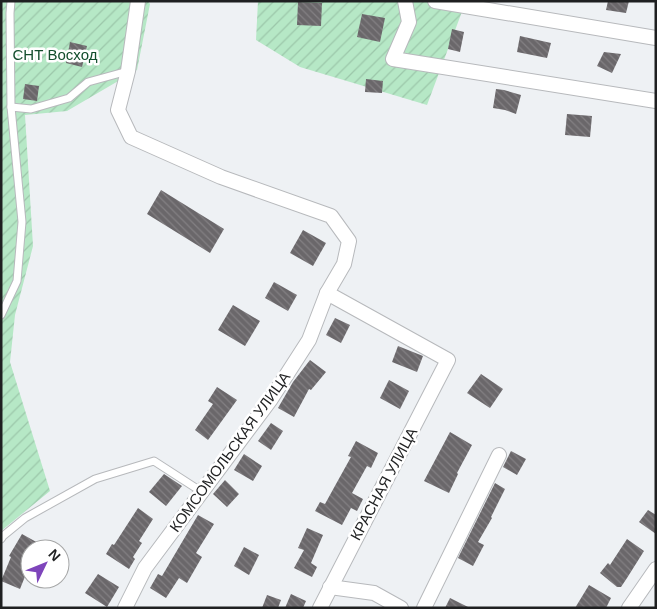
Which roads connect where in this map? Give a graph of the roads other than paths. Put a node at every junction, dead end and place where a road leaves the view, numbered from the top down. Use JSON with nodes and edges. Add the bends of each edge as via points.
{"nodes":[{"id":1,"x":11,"y":1,"type":"edge"},
{"id":2,"x":138,"y":1,"type":"edge"},
{"id":3,"x":405,"y":1,"type":"edge"},
{"id":4,"x":435,"y":1,"type":"edge"},
{"id":5,"x":656,"y":38,"type":"edge"},
{"id":6,"x":128,"y":70,"type":"junction"},
{"id":7,"x":656,"y":101,"type":"edge"},
{"id":8,"x":12,"y":107,"type":"junction"},
{"id":9,"x":327,"y":293,"type":"junction"},
{"id":10,"x":1,"y":315,"type":"edge"},
{"id":11,"x":499,"y":455,"type":"dead end"},
{"id":12,"x":202,"y":492,"type":"junction"},
{"id":13,"x":1,"y":539,"type":"edge"},
{"id":14,"x":656,"y":569,"type":"edge"},
{"id":15,"x":330,"y":587,"type":"junction"},
{"id":16,"x":125,"y":608,"type":"edge"},
{"id":17,"x":320,"y":608,"type":"edge"},
{"id":18,"x":400,"y":608,"type":"edge"},
{"id":19,"x":424,"y":608,"type":"edge"},
{"id":20,"x":629,"y":608,"type":"edge"}],
"edges":[{"from":1,"to":8,"type":"lane"},
{"from":2,"to":6,"type":"street","name":"КОМСОМОЛЬСКАЯ УЛИЦА"},
{"from":3,"to":7,"type":"street","via":[[409,22],[394,58]]},
{"from":4,"to":5,"type":"street"},
{"from":6,"to":8,"type":"lane","via":[[88,82],[69,98],[31,109]]},
{"from":6,"to":9,"type":"street","name":"КОМСОМОЛЬСКАЯ УЛИЦА","via":[[118,110],[131,137],[221,177],[331,216],[349,241],[344,264]]},
{"from":8,"to":10,"type":"lane","via":[[22,222],[17,281]]},
{"from":9,"to":12,"type":"street","name":"КОМСОМОЛЬСКАЯ УЛИЦА","via":[[309,340],[271,399]]},
{"from":9,"to":15,"type":"street","name":"КРАСНАЯ УЛИЦА","via":[[448,360]]},
{"from":11,"to":19,"type":"street"},
{"from":12,"to":13,"type":"lane","via":[[154,461],[95,479],[25,518]]},
{"from":12,"to":16,"type":"street","name":"КОМСОМОЛЬСКАЯ УЛИЦА","via":[[145,568]]},
{"from":14,"to":20,"type":"street"},
{"from":15,"to":17,"type":"street","name":"КРАСНАЯ УЛИЦА"},
{"from":15,"to":18,"type":"street","via":[[374,592]]}]}
